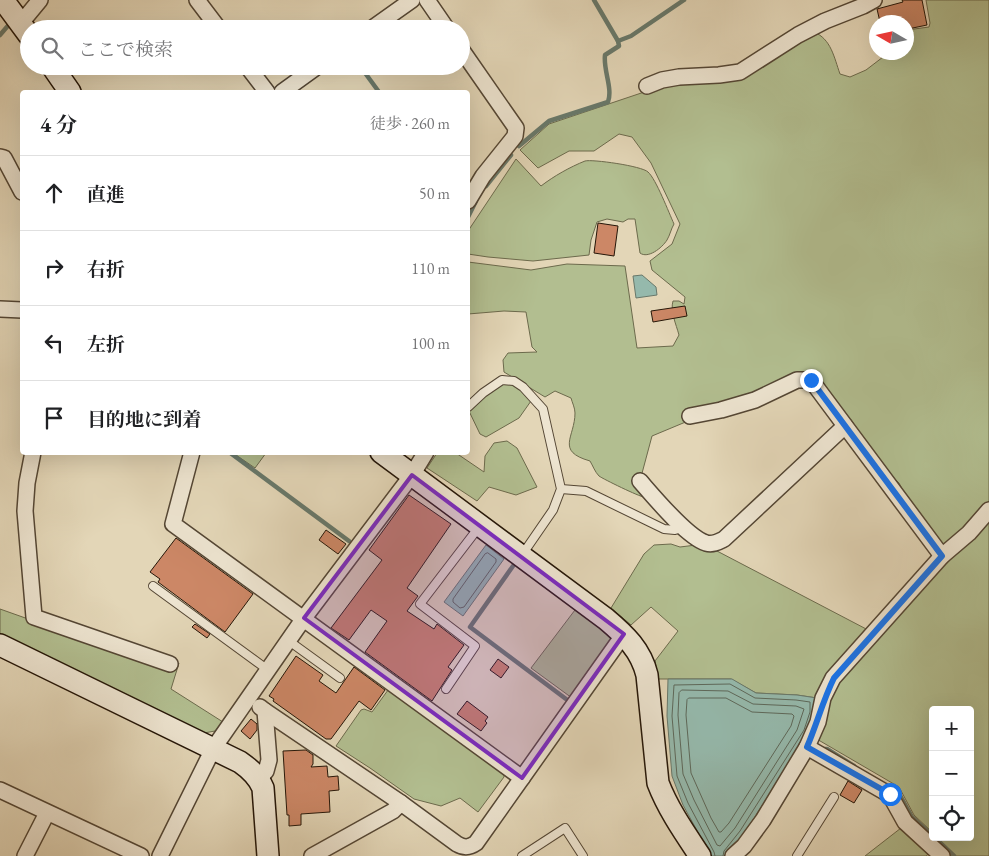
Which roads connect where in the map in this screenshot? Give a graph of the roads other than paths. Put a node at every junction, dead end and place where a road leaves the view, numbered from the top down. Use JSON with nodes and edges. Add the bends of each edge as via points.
{"nodes":[{"id":1,"x":3,"y":0,"type":"edge"},
{"id":2,"x":40,"y":0,"type":"edge"},
{"id":3,"x":197,"y":0,"type":"edge"},
{"id":4,"x":412,"y":0,"type":"edge"},
{"id":5,"x":427,"y":0,"type":"edge"},
{"id":6,"x":874,"y":0,"type":"edge"},
{"id":7,"x":30,"y":20,"type":"edge"},
{"id":8,"x":211,"y":20,"type":"edge"},
{"id":9,"x":384,"y":20,"type":"edge"},
{"id":10,"x":441,"y":20,"type":"edge"},
{"id":11,"x":20,"y":22,"type":"edge"},
{"id":12,"x":470,"y":62,"type":"edge"},
{"id":13,"x":58,"y":75,"type":"edge"},
{"id":14,"x":254,"y":75,"type":"edge"},
{"id":15,"x":306,"y":75,"type":"edge"},
{"id":16,"x":647,"y":86,"type":"dead end"},
{"id":17,"x":69,"y":90,"type":"edge"},
{"id":18,"x":265,"y":90,"type":"edge"},
{"id":19,"x":285,"y":90,"type":"edge"},
{"id":20,"x":0,"y":157,"type":"edge"},
{"id":21,"x":20,"y":188,"type":"edge"},
{"id":22,"x":470,"y":198,"type":"edge"},
{"id":23,"x":0,"y":309,"type":"edge"},
{"id":24,"x":20,"y":310,"type":"edge"},
{"id":25,"x":470,"y":405,"type":"edge"},
{"id":26,"x":690,"y":416,"type":"dead end"},
{"id":27,"x":845,"y":426,"type":"junction"},
{"id":28,"x":32,"y":455,"type":"edge"},
{"id":29,"x":191,"y":455,"type":"edge"},
{"id":30,"x":385,"y":455,"type":"edge"},
{"id":31,"x":424,"y":455,"type":"edge"},
{"id":32,"x":412,"y":475,"type":"junction"},
{"id":33,"x":640,"y":481,"type":"dead end"},
{"id":34,"x":561,"y":489,"type":"junction"},
{"id":35,"x":989,"y":510,"type":"edge"},
{"id":36,"x":480,"y":525,"type":"junction"},
{"id":37,"x":683,"y":527,"type":"junction"},
{"id":38,"x":522,"y":556,"type":"junction"},
{"id":39,"x":942,"y":556,"type":"junction"},
{"id":40,"x":153,"y":586,"type":"dead end"},
{"id":41,"x":304,"y":618,"type":"junction"},
{"id":42,"x":624,"y":634,"type":"junction"},
{"id":43,"x":289,"y":641,"type":"junction"},
{"id":44,"x":0,"y":645,"type":"edge"},
{"id":45,"x":170,"y":664,"type":"dead end"},
{"id":46,"x":268,"y":670,"type":"junction"},
{"id":47,"x":340,"y":678,"type":"dead end"},
{"id":48,"x":446,"y":689,"type":"dead end"},
{"id":49,"x":248,"y":699,"type":"junction"},
{"id":50,"x":265,"y":711,"type":"junction"},
{"id":51,"x":807,"y":747,"type":"junction"},
{"id":52,"x":213,"y":749,"type":"junction"},
{"id":53,"x":522,"y":778,"type":"junction"},
{"id":54,"x":259,"y":779,"type":"junction"},
{"id":55,"x":0,"y":790,"type":"edge"},
{"id":56,"x":834,"y":797,"type":"dead end"},
{"id":57,"x":400,"y":803,"type":"junction"},
{"id":58,"x":47,"y":813,"type":"junction"},
{"id":59,"x":26,"y":856,"type":"edge"},
{"id":60,"x":141,"y":856,"type":"edge"},
{"id":61,"x":160,"y":856,"type":"edge"},
{"id":62,"x":268,"y":856,"type":"edge"},
{"id":63,"x":312,"y":856,"type":"edge"},
{"id":64,"x":522,"y":856,"type":"edge"},
{"id":65,"x":583,"y":856,"type":"edge"},
{"id":66,"x":700,"y":856,"type":"edge"},
{"id":67,"x":733,"y":856,"type":"edge"},
{"id":68,"x":797,"y":856,"type":"edge"},
{"id":69,"x":942,"y":856,"type":"edge"}],
"edges":[{"from":1,"to":11,"type":"street"},
{"from":2,"to":7,"type":"street"},
{"from":3,"to":8,"type":"street"},
{"from":4,"to":9,"type":"street"},
{"from":5,"to":10,"type":"street"},
{"from":6,"to":16,"type":"street","via":[[798,35],[740,72],[679,77]]},
{"from":12,"to":22,"type":"street","via":[[516,128],[515,136]]},
{"from":13,"to":17,"type":"street"},
{"from":14,"to":18,"type":"street"},
{"from":15,"to":19,"type":"street"},
{"from":20,"to":21,"type":"street","via":[[4,158]]},
{"from":23,"to":24,"type":"street"},
{"from":25,"to":34,"type":"lane","via":[[502,380],[514,381],[524,387],[543,409]]},
{"from":26,"to":27,"type":"street","via":[[755,400],[797,380],[811,380]]},
{"from":27,"to":37,"type":"street","via":[[724,539],[705,543]]},
{"from":27,"to":39,"type":"street"},
{"from":28,"to":45,"type":"street","via":[[25,511],[34,617]]},
{"from":29,"to":41,"type":"street","via":[[172,524]]},
{"from":30,"to":32,"type":"street"},
{"from":31,"to":32,"type":"street"},
{"from":32,"to":36,"type":"street"},
{"from":32,"to":41,"type":"street"},
{"from":33,"to":37,"type":"street"},
{"from":34,"to":37,"type":"lane","via":[[586,491],[664,529]]},
{"from":34,"to":38,"type":"lane","via":[[554,510]]},
{"from":35,"to":39,"type":"street"},
{"from":36,"to":38,"type":"street"},
{"from":36,"to":48,"type":"lane","via":[[420,604],[475,646]]},
{"from":38,"to":42,"type":"street"},
{"from":39,"to":51,"type":"street","via":[[834,678],[823,698],[818,722]]},
{"from":40,"to":46,"type":"lane"},
{"from":41,"to":43,"type":"street"},
{"from":41,"to":53,"type":"street"},
{"from":42,"to":53,"type":"street"},
{"from":42,"to":66,"type":"street","via":[[644,662],[647,675],[658,783],[678,824]]},
{"from":43,"to":46,"type":"street"},
{"from":43,"to":47,"type":"lane"},
{"from":44,"to":52,"type":"street"},
{"from":46,"to":49,"type":"street"},
{"from":49,"to":50,"type":"street"},
{"from":49,"to":52,"type":"street"},
{"from":50,"to":54,"type":"street","via":[[269,760]]},
{"from":50,"to":57,"type":"street"},
{"from":51,"to":67,"type":"street","via":[[763,820]]},
{"from":51,"to":69,"type":"street","via":[[890,794],[905,822]]},
{"from":52,"to":54,"type":"street","via":[[240,762]]},
{"from":52,"to":61,"type":"street"},
{"from":53,"to":57,"type":"street","via":[[471,846],[457,844]]},
{"from":54,"to":62,"type":"street","via":[[264,795]]},
{"from":55,"to":58,"type":"street"},
{"from":56,"to":68,"type":"lane"},
{"from":57,"to":63,"type":"street","via":[[393,812]]},
{"from":58,"to":59,"type":"street"},
{"from":58,"to":60,"type":"street"},
{"from":64,"to":65,"type":"lane","via":[[565,828]]}]}
